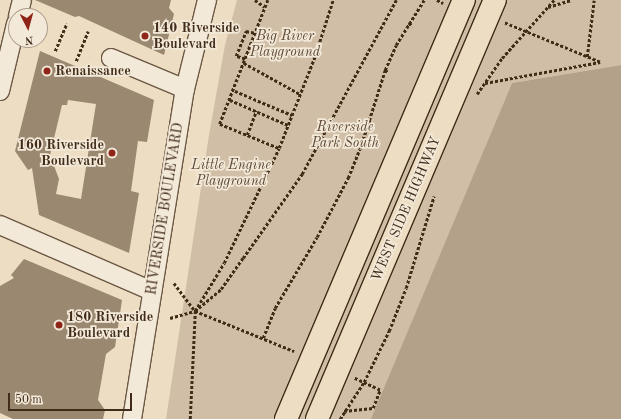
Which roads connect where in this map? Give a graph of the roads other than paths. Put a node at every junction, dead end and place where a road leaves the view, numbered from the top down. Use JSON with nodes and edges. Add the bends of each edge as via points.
{"nodes":[{"id":1,"x":206,"y":0,"type":"edge"},
{"id":2,"x":464,"y":0,"type":"edge"},
{"id":3,"x":497,"y":10,"type":"edge"},
{"id":4,"x":10,"y":48,"type":"edge"},
{"id":5,"x":111,"y":58,"type":"dead end"},
{"id":6,"x":185,"y":89,"type":"junction"},
{"id":7,"x":0,"y":91,"type":"edge"},
{"id":8,"x":0,"y":225,"type":"edge"},
{"id":9,"x":152,"y":290,"type":"junction"},
{"id":10,"x":132,"y":419,"type":"edge"},
{"id":11,"x":286,"y":419,"type":"edge"},
{"id":12,"x":317,"y":419,"type":"edge"}],
"edges":[{"from":1,"to":6,"type":"street","name":"RIVERSIDE BOULEVARD"},
{"from":2,"to":11,"type":"highway","name":"WEST SIDE HIGHWAY","bridge":true},
{"from":3,"to":12,"type":"highway","name":"WEST SIDE HIGHWAY","bridge":true},
{"from":4,"to":7,"type":"street"},
{"from":5,"to":6,"type":"street"},
{"from":6,"to":9,"type":"street","name":"RIVERSIDE BOULEVARD"},
{"from":8,"to":9,"type":"street"},
{"from":9,"to":10,"type":"street","name":"RIVERSIDE BOULEVARD"}]}
